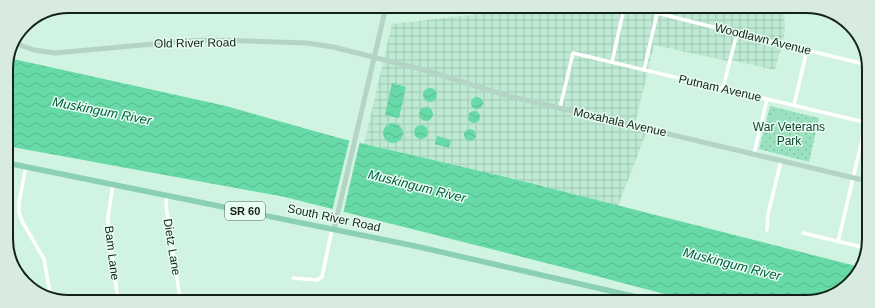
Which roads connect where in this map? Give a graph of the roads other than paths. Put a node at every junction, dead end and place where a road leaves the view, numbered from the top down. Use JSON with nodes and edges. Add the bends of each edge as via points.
{"nodes":[{"id":1,"x":385,"y":13,"type":"edge"},
{"id":2,"x":623,"y":13,"type":"edge"},
{"id":3,"x":658,"y":13,"type":"edge"},
{"id":4,"x":665,"y":13,"type":"edge"},
{"id":5,"x":737,"y":33,"type":"junction"},
{"id":6,"x":19,"y":45,"type":"edge"},
{"id":7,"x":807,"y":50,"type":"junction"},
{"id":8,"x":374,"y":57,"type":"junction"},
{"id":9,"x":612,"y":62,"type":"junction"},
{"id":10,"x":862,"y":64,"type":"edge"},
{"id":11,"x":644,"y":70,"type":"junction"},
{"id":12,"x":723,"y":88,"type":"junction"},
{"id":13,"x":767,"y":99,"type":"junction"},
{"id":14,"x":794,"y":105,"type":"junction"},
{"id":15,"x":560,"y":108,"type":"junction"},
{"id":16,"x":862,"y":121,"type":"edge"},
{"id":17,"x":862,"y":142,"type":"edge"},
{"id":18,"x":754,"y":154,"type":"junction"},
{"id":19,"x":781,"y":161,"type":"junction"},
{"id":20,"x":13,"y":163,"type":"edge"},
{"id":21,"x":26,"y":166,"type":"junction"},
{"id":22,"x":853,"y":177,"type":"junction"},
{"id":23,"x":862,"y":180,"type":"edge"},
{"id":24,"x":113,"y":184,"type":"junction"},
{"id":25,"x":167,"y":195,"type":"junction"},
{"id":26,"x":333,"y":229,"type":"junction"},
{"id":27,"x":767,"y":230,"type":"dead end"},
{"id":28,"x":803,"y":233,"type":"dead end"},
{"id":29,"x":838,"y":242,"type":"junction"},
{"id":30,"x":862,"y":247,"type":"edge"},
{"id":31,"x":293,"y":278,"type":"dead end"},
{"id":32,"x":50,"y":291,"type":"edge"},
{"id":33,"x":117,"y":295,"type":"edge"},
{"id":34,"x":179,"y":295,"type":"edge"},
{"id":35,"x":628,"y":295,"type":"edge"}],
"edges":[{"from":1,"to":8,"type":"main road"},
{"from":2,"to":9,"type":"street"},
{"from":3,"to":11,"type":"street"},
{"from":4,"to":5,"type":"street","name":"Woodlawn Avenue"},
{"from":5,"to":7,"type":"street","name":"Woodlawn Avenue"},
{"from":5,"to":12,"type":"street"},
{"from":6,"to":8,"type":"main road","name":"Old River Road","via":[[55,53],[186,40],[307,43]]},
{"from":7,"to":10,"type":"street","name":"Woodlawn Avenue"},
{"from":7,"to":14,"type":"street"},
{"from":8,"to":15,"type":"main road","name":"Moxahala Avenue","via":[[508,96]]},
{"from":8,"to":26,"type":"main road"},
{"from":9,"to":11,"type":"street","name":"Putnam Avenue"},
{"from":9,"to":15,"type":"street","name":"Putnam Avenue","via":[[573,53]]},
{"from":11,"to":12,"type":"street","name":"Putnam Avenue"},
{"from":12,"to":13,"type":"street","name":"Putnam Avenue"},
{"from":13,"to":14,"type":"street","name":"Putnam Avenue"},
{"from":13,"to":18,"type":"street"},
{"from":14,"to":16,"type":"street","name":"Putnam Avenue"},
{"from":15,"to":18,"type":"main road","name":"Moxahala Avenue"},
{"from":17,"to":22,"type":"street"},
{"from":18,"to":19,"type":"main road","name":"Moxahala Avenue"},
{"from":19,"to":22,"type":"main road","name":"Moxahala Avenue"},
{"from":19,"to":27,"type":"street","via":[[768,214]]},
{"from":20,"to":21,"type":"main road","name":"South River Road","number":"SR 60"},
{"from":21,"to":24,"type":"main road","name":"South River Road","number":"SR 60"},
{"from":21,"to":32,"type":"street","via":[[19,203],[20,213],[44,259]]},
{"from":22,"to":23,"type":"main road","name":"Moxahala Avenue"},
{"from":22,"to":29,"type":"street"},
{"from":24,"to":25,"type":"main road","name":"South River Road","number":"SR 60"},
{"from":24,"to":33,"type":"street","name":"Bam Lane","via":[[108,230]]},
{"from":25,"to":26,"type":"main road","name":"South River Road","number":"SR 60"},
{"from":25,"to":34,"type":"street","name":"Dietz Lane","via":[[166,206]]},
{"from":26,"to":31,"type":"street","via":[[322,277],[317,280]]},
{"from":26,"to":35,"type":"main road","name":"South River Road","number":"SR 60"},
{"from":28,"to":29,"type":"street"},
{"from":29,"to":30,"type":"street"}]}
